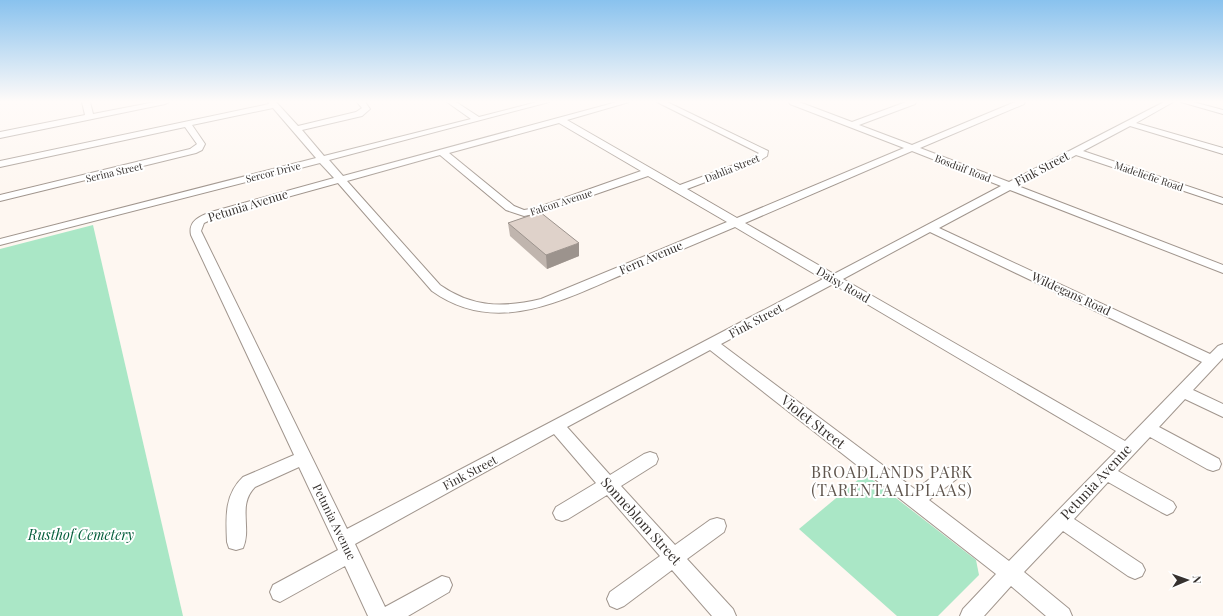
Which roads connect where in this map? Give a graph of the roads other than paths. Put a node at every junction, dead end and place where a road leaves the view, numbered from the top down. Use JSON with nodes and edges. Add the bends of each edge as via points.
{"nodes":[{"id":1,"x":21,"y":131,"type":"edge"},
{"id":2,"x":155,"y":131,"type":"edge"},
{"id":3,"x":191,"y":131,"type":"edge"},
{"id":4,"x":298,"y":131,"type":"edge"},
{"id":5,"x":431,"y":131,"type":"edge"},
{"id":6,"x":520,"y":131,"type":"edge"},
{"id":7,"x":578,"y":131,"type":"edge"},
{"id":8,"x":721,"y":131,"type":"edge"},
{"id":9,"x":868,"y":131,"type":"edge"},
{"id":10,"x":953,"y":131,"type":"edge"},
{"id":11,"x":1113,"y":131,"type":"edge"},
{"id":12,"x":1154,"y":131,"type":"edge"},
{"id":13,"x":0,"y":135,"type":"edge"},
{"id":14,"x":912,"y":148,"type":"junction"},
{"id":15,"x":1075,"y":151,"type":"junction"},
{"id":16,"x":1223,"y":151,"type":"edge"},
{"id":17,"x":442,"y":152,"type":"junction"},
{"id":18,"x":322,"y":159,"type":"junction"},
{"id":19,"x":0,"y":164,"type":"edge"},
{"id":20,"x":649,"y":172,"type":"junction"},
{"id":21,"x":340,"y":179,"type":"junction"},
{"id":22,"x":1009,"y":186,"type":"junction"},
{"id":23,"x":679,"y":189,"type":"junction"},
{"id":24,"x":0,"y":198,"type":"edge"},
{"id":25,"x":1223,"y":201,"type":"edge"},
{"id":26,"x":736,"y":222,"type":"junction"},
{"id":27,"x":930,"y":228,"type":"junction"},
{"id":28,"x":0,"y":242,"type":"edge"},
{"id":29,"x":1223,"y":270,"type":"edge"},
{"id":30,"x":834,"y":279,"type":"junction"},
{"id":31,"x":712,"y":344,"type":"junction"},
{"id":32,"x":1217,"y":355,"type":"edge"},
{"id":33,"x":1183,"y":391,"type":"junction"},
{"id":34,"x":1223,"y":411,"type":"edge"},
{"id":35,"x":557,"y":427,"type":"junction"},
{"id":36,"x":1148,"y":428,"type":"junction"},
{"id":37,"x":1127,"y":450,"type":"junction"},
{"id":38,"x":303,"y":458,"type":"junction"},
{"id":39,"x":650,"y":459,"type":"dead end"},
{"id":40,"x":1214,"y":464,"type":"dead end"},
{"id":41,"x":1106,"y":472,"type":"junction"},
{"id":42,"x":952,"y":473,"type":"dead end"},
{"id":43,"x":609,"y":485,"type":"junction"},
{"id":44,"x":915,"y":501,"type":"junction"},
{"id":45,"x":1167,"y":507,"type":"dead end"},
{"id":46,"x":562,"y":512,"type":"dead end"},
{"id":47,"x":1061,"y":520,"type":"junction"},
{"id":48,"x":717,"y":526,"type":"dead end"},
{"id":49,"x":236,"y":542,"type":"dead end"},
{"id":50,"x":346,"y":547,"type":"junction"},
{"id":51,"x":674,"y":558,"type":"junction"},
{"id":52,"x":1135,"y":570,"type":"dead end"},
{"id":53,"x":1010,"y":574,"type":"junction"},
{"id":54,"x":442,"y":585,"type":"dead end"},
{"id":55,"x":280,"y":592,"type":"dead end"},
{"id":56,"x":617,"y":598,"type":"dead end"},
{"id":57,"x":379,"y":616,"type":"edge"},
{"id":58,"x":389,"y":616,"type":"edge"},
{"id":59,"x":726,"y":616,"type":"edge"},
{"id":60,"x":970,"y":616,"type":"edge"},
{"id":61,"x":1062,"y":616,"type":"edge"}],
"edges":[{"from":1,"to":13,"type":"street"},
{"from":2,"to":19,"type":"street"},
{"from":3,"to":24,"type":"street","name":"Serina Street","via":[[200,144],[199,148],[193,151]]},
{"from":4,"to":18,"type":"street","name":"Fern Avenue"},
{"from":5,"to":18,"type":"street","name":"Sercor Drive"},
{"from":6,"to":17,"type":"street","name":"Petunia Avenue"},
{"from":7,"to":20,"type":"street","name":"Daisy Road"},
{"from":8,"to":23,"type":"street","name":"Dahlia Street","via":[[763,151],[764,154],[753,161]]},
{"from":9,"to":14,"type":"street","name":"Bosduif Road"},
{"from":10,"to":14,"type":"street","name":"Fern Avenue"},
{"from":11,"to":15,"type":"street","name":"Fink Street"},
{"from":12,"to":16,"type":"street"},
{"from":14,"to":22,"type":"street","name":"Bosduif Road"},
{"from":14,"to":26,"type":"street","name":"Fern Avenue"},
{"from":15,"to":22,"type":"street","name":"Fink Street"},
{"from":15,"to":25,"type":"street","name":"Madeliefie Road"},
{"from":17,"to":20,"type":"street","name":"Falcon Avenue","via":[[510,208],[521,213],[531,213]]},
{"from":17,"to":21,"type":"street","name":"Petunia Avenue"},
{"from":18,"to":21,"type":"street","name":"Fern Avenue"},
{"from":18,"to":28,"type":"street","name":"Sercor Drive"},
{"from":20,"to":23,"type":"street","name":"Daisy Road"},
{"from":21,"to":26,"type":"street","name":"Fern Avenue","via":[[439,291],[464,303],[490,308],[522,308],[547,302]]},
{"from":21,"to":38,"type":"street","name":"Petunia Avenue","via":[[215,214],[201,221],[195,230]]},
{"from":22,"to":27,"type":"street","name":"Fink Street"},
{"from":22,"to":29,"type":"street","name":"Bosduif Road"},
{"from":23,"to":26,"type":"street","name":"Daisy Road"},
{"from":26,"to":30,"type":"street","name":"Daisy Road"},
{"from":27,"to":30,"type":"street","name":"Fink Street"},
{"from":27,"to":32,"type":"street","name":"Wildegans Road"},
{"from":30,"to":31,"type":"street","name":"Fink Street"},
{"from":30,"to":37,"type":"street","name":"Daisy Road"},
{"from":31,"to":35,"type":"street","name":"Fink Street"},
{"from":31,"to":44,"type":"street","name":"Violet Street"},
{"from":32,"to":33,"type":"street","name":"Petunia Avenue"},
{"from":33,"to":34,"type":"street"},
{"from":33,"to":36,"type":"street","name":"Petunia Avenue"},
{"from":35,"to":43,"type":"street","name":"Sonneblom Street"},
{"from":35,"to":50,"type":"street","name":"Fink Street"},
{"from":36,"to":37,"type":"street","name":"Petunia Avenue"},
{"from":36,"to":40,"type":"street"},
{"from":37,"to":41,"type":"street","name":"Petunia Avenue"},
{"from":38,"to":49,"type":"street","via":[[243,486],[237,500]]},
{"from":38,"to":50,"type":"street","name":"Petunia Avenue"},
{"from":39,"to":43,"type":"street"},
{"from":41,"to":45,"type":"street"},
{"from":41,"to":47,"type":"street","name":"Petunia Avenue"},
{"from":42,"to":44,"type":"street"},
{"from":43,"to":46,"type":"street"},
{"from":43,"to":51,"type":"street","name":"Sonneblom Street"},
{"from":44,"to":53,"type":"street","name":"Violet Street"},
{"from":47,"to":52,"type":"street"},
{"from":47,"to":53,"type":"street","name":"Petunia Avenue"},
{"from":48,"to":51,"type":"street"},
{"from":50,"to":55,"type":"street","name":"Fink Street"},
{"from":50,"to":57,"type":"street","name":"Petunia Avenue"},
{"from":51,"to":56,"type":"street"},
{"from":51,"to":59,"type":"street","name":"Sonneblom Street"},
{"from":53,"to":60,"type":"street","name":"Petunia Avenue"},
{"from":53,"to":61,"type":"street","name":"Violet Street"},
{"from":54,"to":58,"type":"street"}]}
